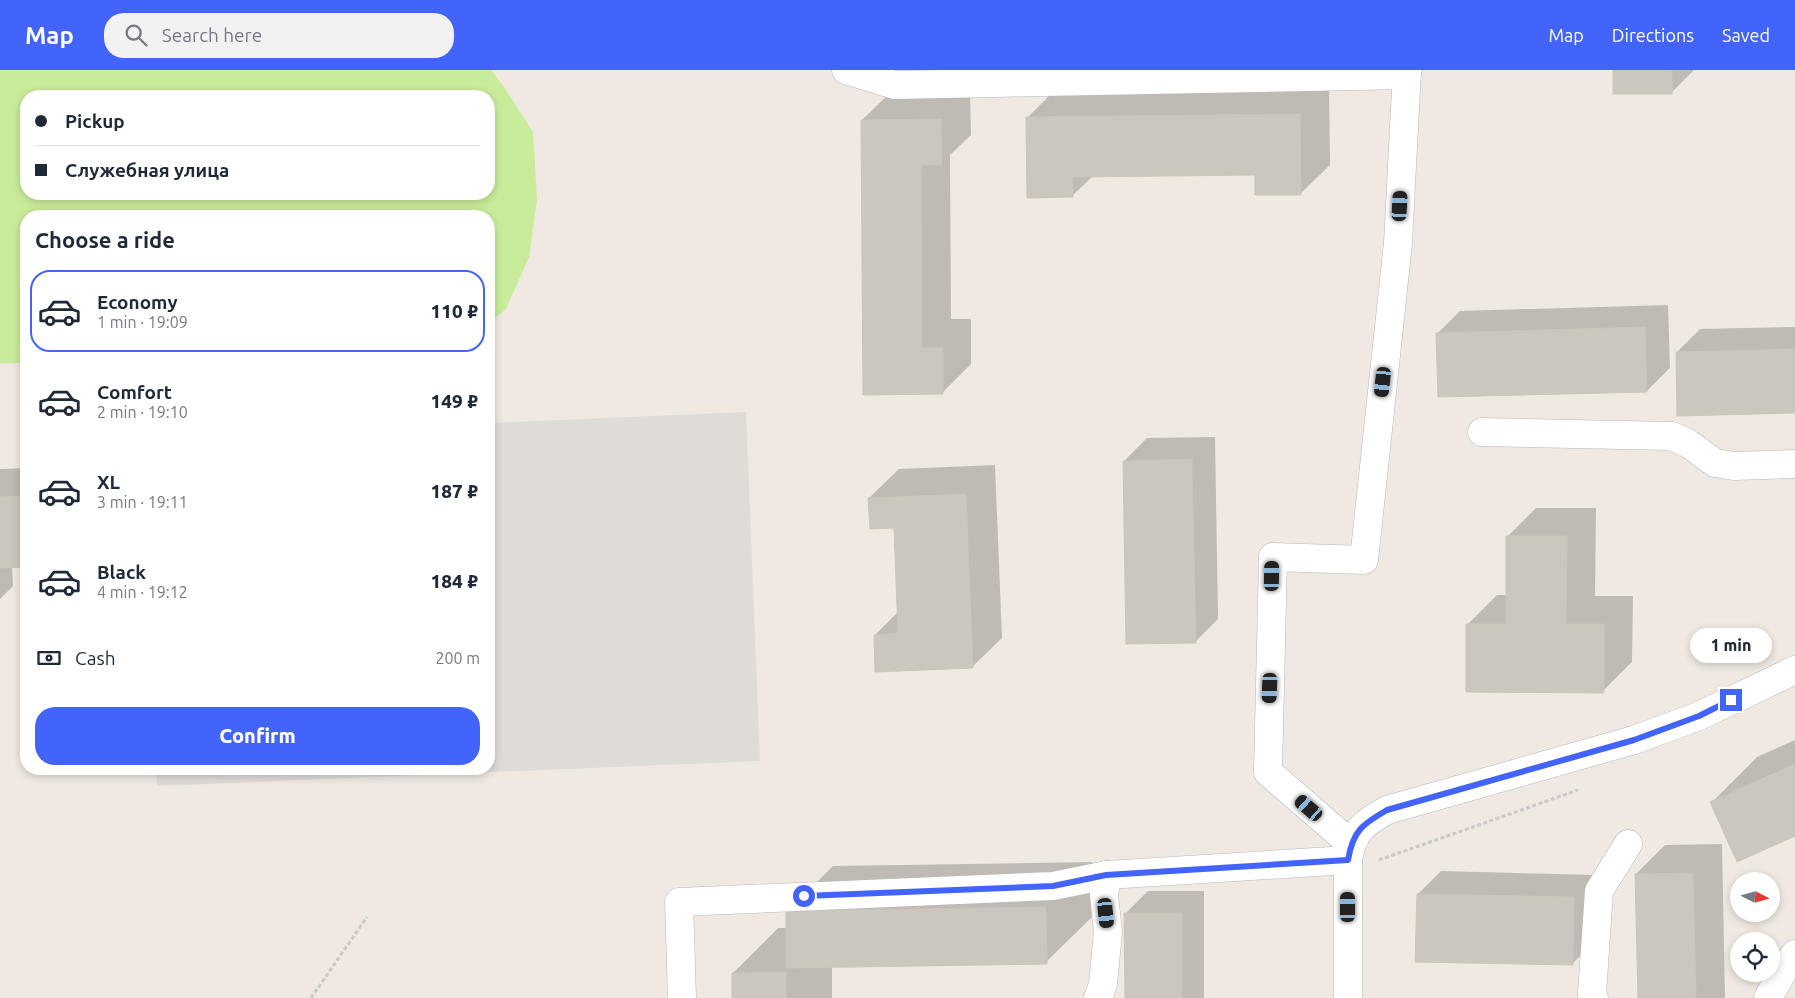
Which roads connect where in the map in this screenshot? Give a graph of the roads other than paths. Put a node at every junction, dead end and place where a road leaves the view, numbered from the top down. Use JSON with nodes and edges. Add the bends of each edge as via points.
{"nodes":[{"id":1,"x":846,"y":70,"type":"edge"},
{"id":2,"x":1407,"y":72,"type":"edge"},
{"id":3,"x":1482,"y":432,"type":"dead end"},
{"id":4,"x":1795,"y":464,"type":"edge"},
{"id":5,"x":1795,"y":670,"type":"edge"},
{"id":6,"x":1628,"y":844,"type":"dead end"},
{"id":7,"x":1350,"y":852,"type":"junction"},
{"id":8,"x":1106,"y":875,"type":"junction"},
{"id":9,"x":1795,"y":954,"type":"edge"},
{"id":10,"x":682,"y":998,"type":"edge"},
{"id":11,"x":1098,"y":998,"type":"edge"},
{"id":12,"x":1348,"y":998,"type":"edge"},
{"id":13,"x":1594,"y":998,"type":"edge"},
{"id":14,"x":1768,"y":998,"type":"edge"}],
"edges":[{"from":1,"to":2,"type":"street","via":[[894,85]]},
{"from":2,"to":7,"type":"street","via":[[1398,243],[1364,560],[1272,557],[1268,772]]},
{"from":3,"to":4,"type":"street","via":[[1672,436],[1715,462],[1734,466]]},
{"from":5,"to":7,"type":"street","via":[[1699,716],[1634,740],[1387,810],[1363,824]]},
{"from":6,"to":13,"type":"street","via":[[1600,891]]},
{"from":7,"to":8,"type":"street"},
{"from":7,"to":12,"type":"street"},
{"from":8,"to":10,"type":"street","via":[[1053,886],[680,902]]},
{"from":8,"to":11,"type":"street","via":[[1104,895],[1108,932],[1103,984]]},
{"from":9,"to":14,"type":"street"}]}
